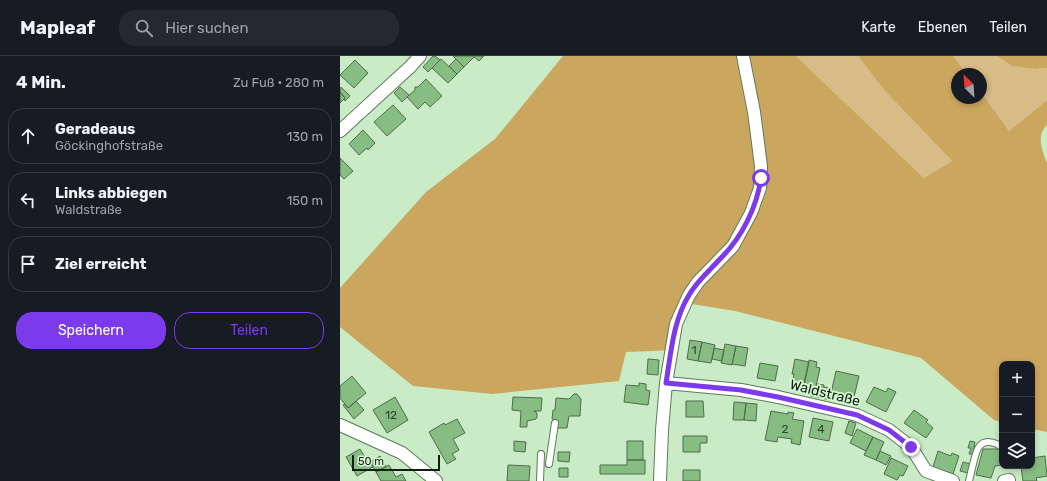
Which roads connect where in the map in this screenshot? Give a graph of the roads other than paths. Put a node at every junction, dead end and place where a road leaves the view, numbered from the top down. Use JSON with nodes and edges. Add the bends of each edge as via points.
{"nodes":[{"id":1,"x":420,"y":56,"type":"edge"},
{"id":2,"x":743,"y":56,"type":"edge"},
{"id":3,"x":340,"y":131,"type":"edge"},
{"id":4,"x":666,"y":383,"type":"junction"},
{"id":5,"x":555,"y":423,"type":"dead end"},
{"id":6,"x":340,"y":425,"type":"edge"},
{"id":7,"x":999,"y":445,"type":"edge"},
{"id":8,"x":541,"y":454,"type":"dead end"},
{"id":9,"x":541,"y":464,"type":"junction"},
{"id":10,"x":1009,"y":480,"type":"edge"},
{"id":11,"x":436,"y":481,"type":"edge"},
{"id":12,"x":540,"y":481,"type":"edge"},
{"id":13,"x":660,"y":481,"type":"edge"},
{"id":14,"x":953,"y":481,"type":"edge"},
{"id":15,"x":969,"y":481,"type":"edge"},
{"id":16,"x":1004,"y":481,"type":"edge"}],
"edges":[{"from":1,"to":3,"type":"street"},
{"from":2,"to":4,"type":"street","via":[[754,112],[760,159],[760,188],[751,213],[733,246],[688,295],[676,324]]},
{"from":4,"to":13,"type":"street"},
{"from":4,"to":14,"type":"street","name":"Waldstraße","via":[[741,390],[857,415],[889,430],[911,447],[926,471]]},
{"from":5,"to":9,"type":"lane","via":[[552,465]]},
{"from":6,"to":11,"type":"street","via":[[402,453]]},
{"from":7,"to":15,"type":"lane","via":[[985,442],[979,447]]},
{"from":8,"to":9,"type":"lane"},
{"from":9,"to":12,"type":"lane"},
{"from":10,"to":16,"type":"street"}]}
